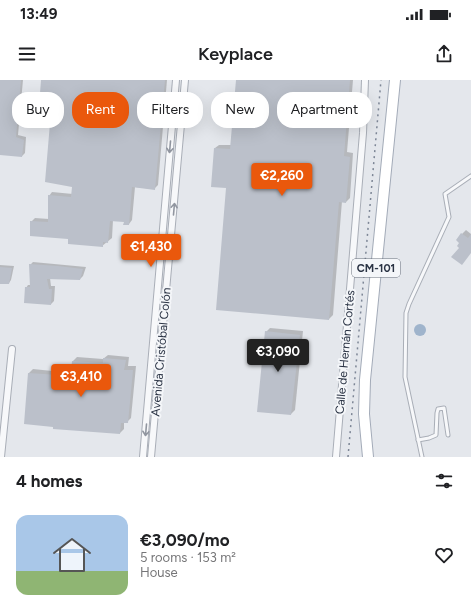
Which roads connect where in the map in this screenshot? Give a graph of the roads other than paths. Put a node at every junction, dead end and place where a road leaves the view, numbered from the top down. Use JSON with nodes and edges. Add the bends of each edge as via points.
{"nodes":[{"id":1,"x":176,"y":80,"type":"edge"},
{"id":2,"x":185,"y":80,"type":"edge"},
{"id":3,"x":365,"y":80,"type":"edge"},
{"id":4,"x":395,"y":80,"type":"edge"},
{"id":5,"x":471,"y":176,"type":"edge"},
{"id":6,"x":12,"y":349,"type":"dead end"},
{"id":7,"x":448,"y":435,"type":"dead end"},
{"id":8,"x":418,"y":440,"type":"junction"},
{"id":9,"x":1,"y":457,"type":"edge"},
{"id":10,"x":143,"y":457,"type":"edge"},
{"id":11,"x":151,"y":457,"type":"edge"},
{"id":12,"x":336,"y":457,"type":"edge"},
{"id":13,"x":368,"y":457,"type":"edge"},
{"id":14,"x":422,"y":457,"type":"edge"}],
"edges":[{"from":1,"to":10,"type":"street","name":"Avenida Cristóbal Colón","one_way":true},
{"from":11,"to":2,"type":"street","name":"Avenida Cristóbal Colón","one_way":true},
{"from":3,"to":12,"type":"street","name":"Calle de Hernán Cortés"},
{"from":4,"to":13,"type":"main road","number":"CM-101","via":[[365,380],[364,414]]},
{"from":5,"to":8,"type":"lane","via":[[445,194],[449,218],[406,313],[405,377]]},
{"from":6,"to":9,"type":"street"},
{"from":7,"to":8,"type":"lane","via":[[444,408],[438,409],[437,412],[436,435]]},
{"from":8,"to":14,"type":"lane"}]}
